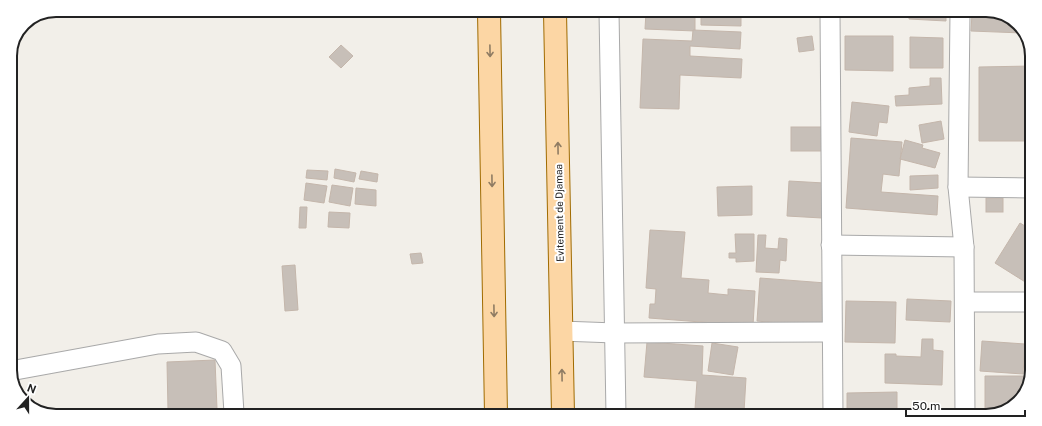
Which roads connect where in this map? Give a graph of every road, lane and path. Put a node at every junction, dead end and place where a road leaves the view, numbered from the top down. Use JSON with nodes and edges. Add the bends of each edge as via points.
{"nodes":[{"id":1,"x":489,"y":17,"type":"edge"},
{"id":2,"x":555,"y":17,"type":"edge"},
{"id":3,"x":609,"y":17,"type":"edge"},
{"id":4,"x":830,"y":17,"type":"edge"},
{"id":5,"x":960,"y":17,"type":"edge"},
{"id":6,"x":958,"y":187,"type":"junction"},
{"id":7,"x":1025,"y":188,"type":"edge"},
{"id":8,"x":831,"y":245,"type":"junction"},
{"id":9,"x":964,"y":247,"type":"junction"},
{"id":10,"x":965,"y":302,"type":"junction"},
{"id":11,"x":1025,"y":302,"type":"edge"},
{"id":12,"x":561,"y":331,"type":"junction"},
{"id":13,"x":832,"y":332,"type":"junction"},
{"id":14,"x":615,"y":333,"type":"junction"},
{"id":15,"x":17,"y":369,"type":"edge"},
{"id":16,"x":234,"y":409,"type":"edge"},
{"id":17,"x":496,"y":409,"type":"edge"},
{"id":18,"x":563,"y":409,"type":"edge"},
{"id":19,"x":616,"y":409,"type":"edge"},
{"id":20,"x":833,"y":409,"type":"edge"},
{"id":21,"x":965,"y":409,"type":"edge"}],
"edges":[{"from":1,"to":17,"type":"main road","one_way":true},
{"from":12,"to":2,"type":"main road","name":"Evitement de Djamaa","one_way":true},
{"from":3,"to":14,"type":"street"},
{"from":4,"to":8,"type":"street"},
{"from":5,"to":6,"type":"street"},
{"from":6,"to":7,"type":"street"},
{"from":6,"to":9,"type":"street"},
{"from":8,"to":9,"type":"street"},
{"from":8,"to":13,"type":"street"},
{"from":9,"to":10,"type":"street"},
{"from":10,"to":11,"type":"street"},
{"from":10,"to":21,"type":"street"},
{"from":12,"to":14,"type":"street"},
{"from":18,"to":12,"type":"main road","name":"Evitement de Djamaa","one_way":true},
{"from":13,"to":14,"type":"street"},
{"from":13,"to":20,"type":"street"},
{"from":14,"to":19,"type":"street"},
{"from":15,"to":16,"type":"street","via":[[158,344],[196,342],[222,351],[231,366]]}]}
